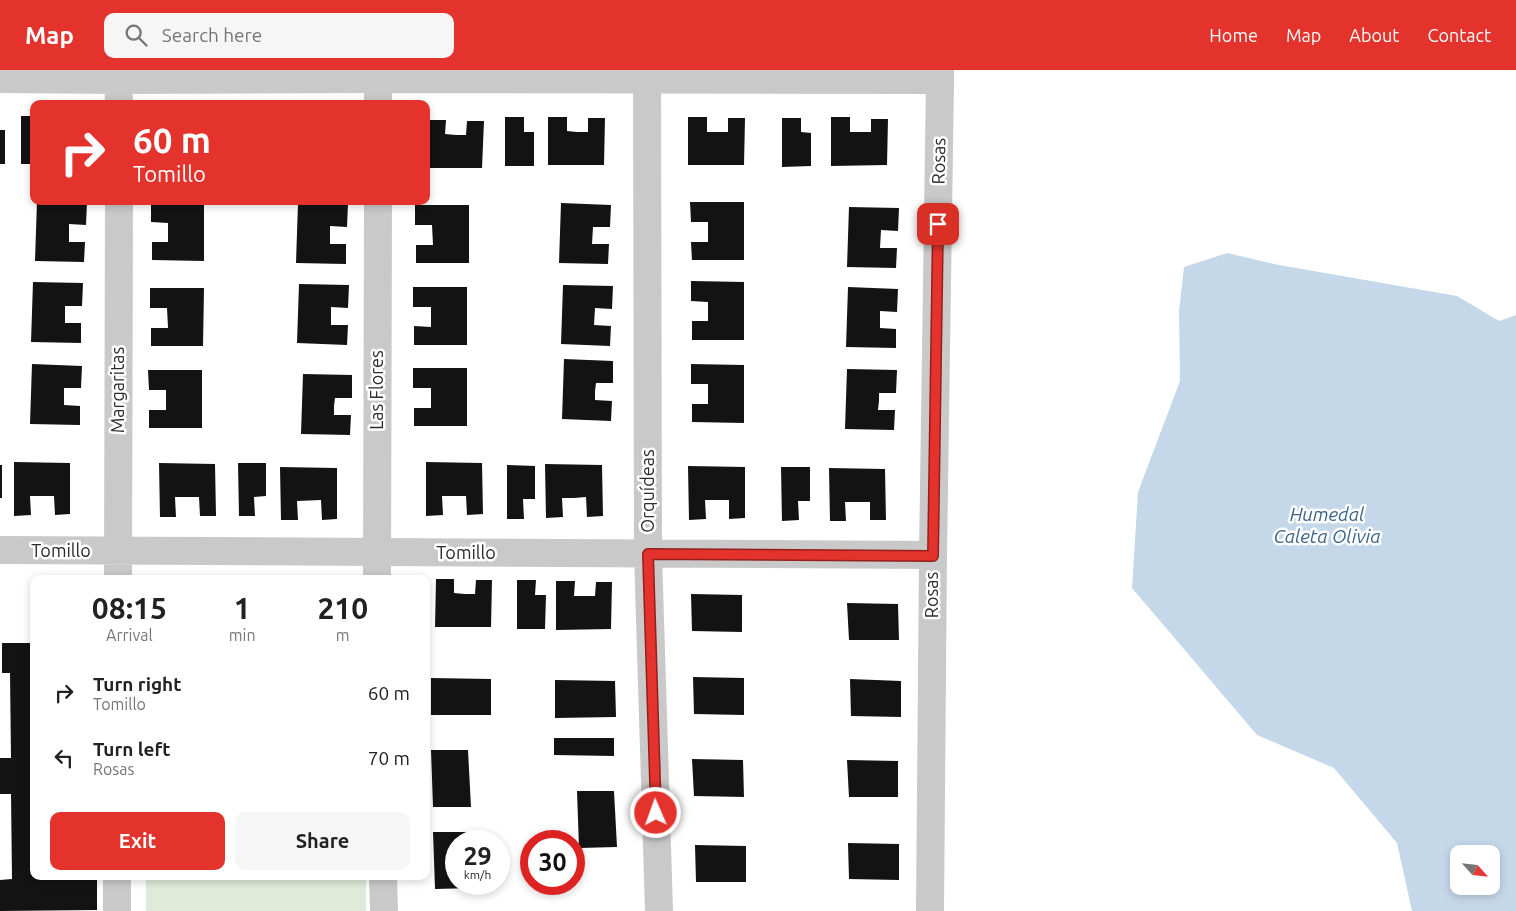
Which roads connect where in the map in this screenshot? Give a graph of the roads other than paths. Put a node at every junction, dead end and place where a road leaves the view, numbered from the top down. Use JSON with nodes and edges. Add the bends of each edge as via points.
{"nodes":[{"id":1,"x":646,"y":75,"type":"edge"},
{"id":2,"x":940,"y":75,"type":"edge"},
{"id":3,"x":0,"y":79,"type":"edge"},
{"id":4,"x":378,"y":84,"type":"edge"},
{"id":5,"x":118,"y":85,"type":"edge"},
{"id":6,"x":119,"y":205,"type":"edge"},
{"id":7,"x":378,"y":205,"type":"edge"},
{"id":8,"x":0,"y":550,"type":"edge"},
{"id":9,"x":118,"y":551,"type":"junction"},
{"id":10,"x":648,"y":554,"type":"junction"},
{"id":11,"x":933,"y":556,"type":"junction"},
{"id":12,"x":376,"y":566,"type":"edge"},
{"id":13,"x":118,"y":575,"type":"edge"},
{"id":14,"x":117,"y":880,"type":"edge"},
{"id":15,"x":383,"y":880,"type":"edge"},
{"id":16,"x":116,"y":911,"type":"edge"},
{"id":17,"x":384,"y":911,"type":"edge"},
{"id":18,"x":659,"y":911,"type":"edge"},
{"id":19,"x":930,"y":911,"type":"edge"}],
"edges":[{"from":1,"to":2,"type":"street"},
{"from":1,"to":4,"type":"street"},
{"from":1,"to":10,"type":"street","name":"Orquídeas"},
{"from":2,"to":11,"type":"street","name":"Rosas"},
{"from":3,"to":5,"type":"street"},
{"from":4,"to":5,"type":"street"},
{"from":6,"to":9,"type":"street","name":"Margaritas"},
{"from":7,"to":12,"type":"street","name":"Las Flores"},
{"from":8,"to":9,"type":"street","name":"Tomillo"},
{"from":9,"to":12,"type":"street","name":"Tomillo"},
{"from":9,"to":13,"type":"street","name":"Margaritas"},
{"from":10,"to":11,"type":"street","name":"Tomillo"},
{"from":10,"to":12,"type":"street","name":"Tomillo"},
{"from":10,"to":18,"type":"street","name":"Orquídeas"},
{"from":11,"to":19,"type":"street","name":"Rosas"},
{"from":14,"to":16,"type":"street"},
{"from":15,"to":17,"type":"street"}]}
